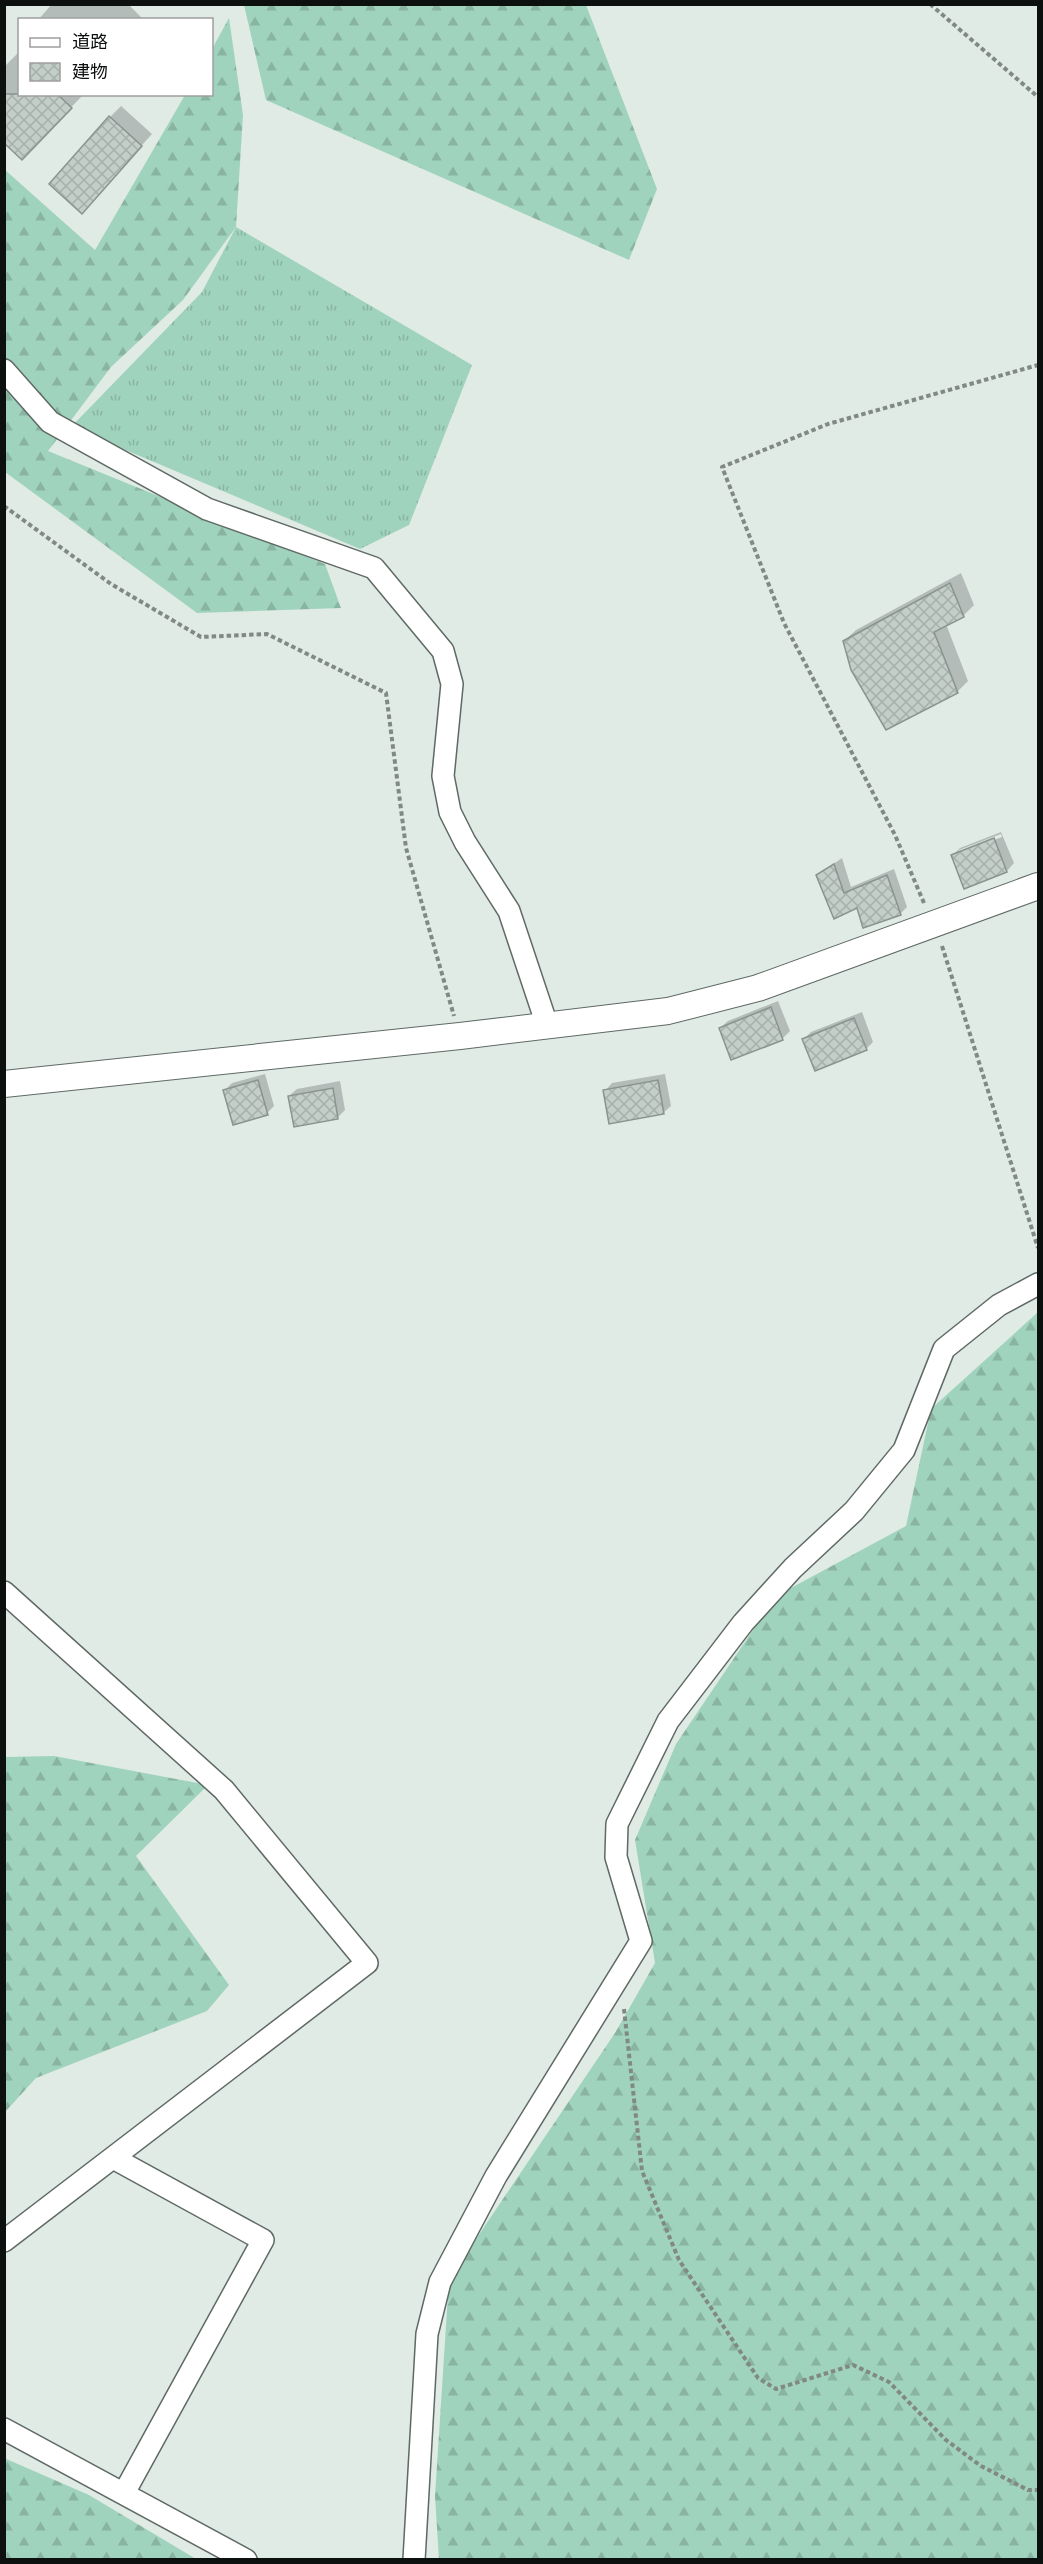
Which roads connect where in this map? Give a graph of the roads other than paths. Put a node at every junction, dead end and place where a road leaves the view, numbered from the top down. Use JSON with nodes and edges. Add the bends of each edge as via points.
{"nodes":[{"id":1,"x":4,"y":370,"type":"edge"},
{"id":2,"x":1038,"y":886,"type":"edge"},
{"id":3,"x":546,"y":1025,"type":"junction"},
{"id":4,"x":4,"y":1084,"type":"edge"},
{"id":5,"x":1038,"y":1284,"type":"edge"},
{"id":6,"x":4,"y":1592,"type":"edge"},
{"id":7,"x":115,"y":2159,"type":"junction"},
{"id":8,"x":4,"y":2241,"type":"edge"},
{"id":9,"x":4,"y":2429,"type":"edge"},
{"id":10,"x":124,"y":2493,"type":"junction"},
{"id":11,"x":246,"y":2559,"type":"edge"},
{"id":12,"x":414,"y":2559,"type":"edge"}],
"edges":[{"from":1,"to":3,"type":"street","via":[[50,422],[207,509],[374,568],[443,651],[452,684],[443,776],[450,812],[509,910]]},
{"from":2,"to":3,"type":"street","via":[[758,988],[668,1011]]},
{"from":3,"to":4,"type":"street"},
{"from":5,"to":12,"type":"street","via":[[999,1305],[944,1349],[904,1449],[854,1511],[793,1568],[743,1623],[668,1721],[617,1824],[616,1857],[641,1941],[496,2176],[440,2282],[427,2334]]},
{"from":6,"to":7,"type":"street","via":[[224,1790],[367,1963]]},
{"from":7,"to":8,"type":"street"},
{"from":7,"to":10,"type":"street","via":[[263,2240]]},
{"from":9,"to":10,"type":"street"},
{"from":10,"to":11,"type":"street"}]}
